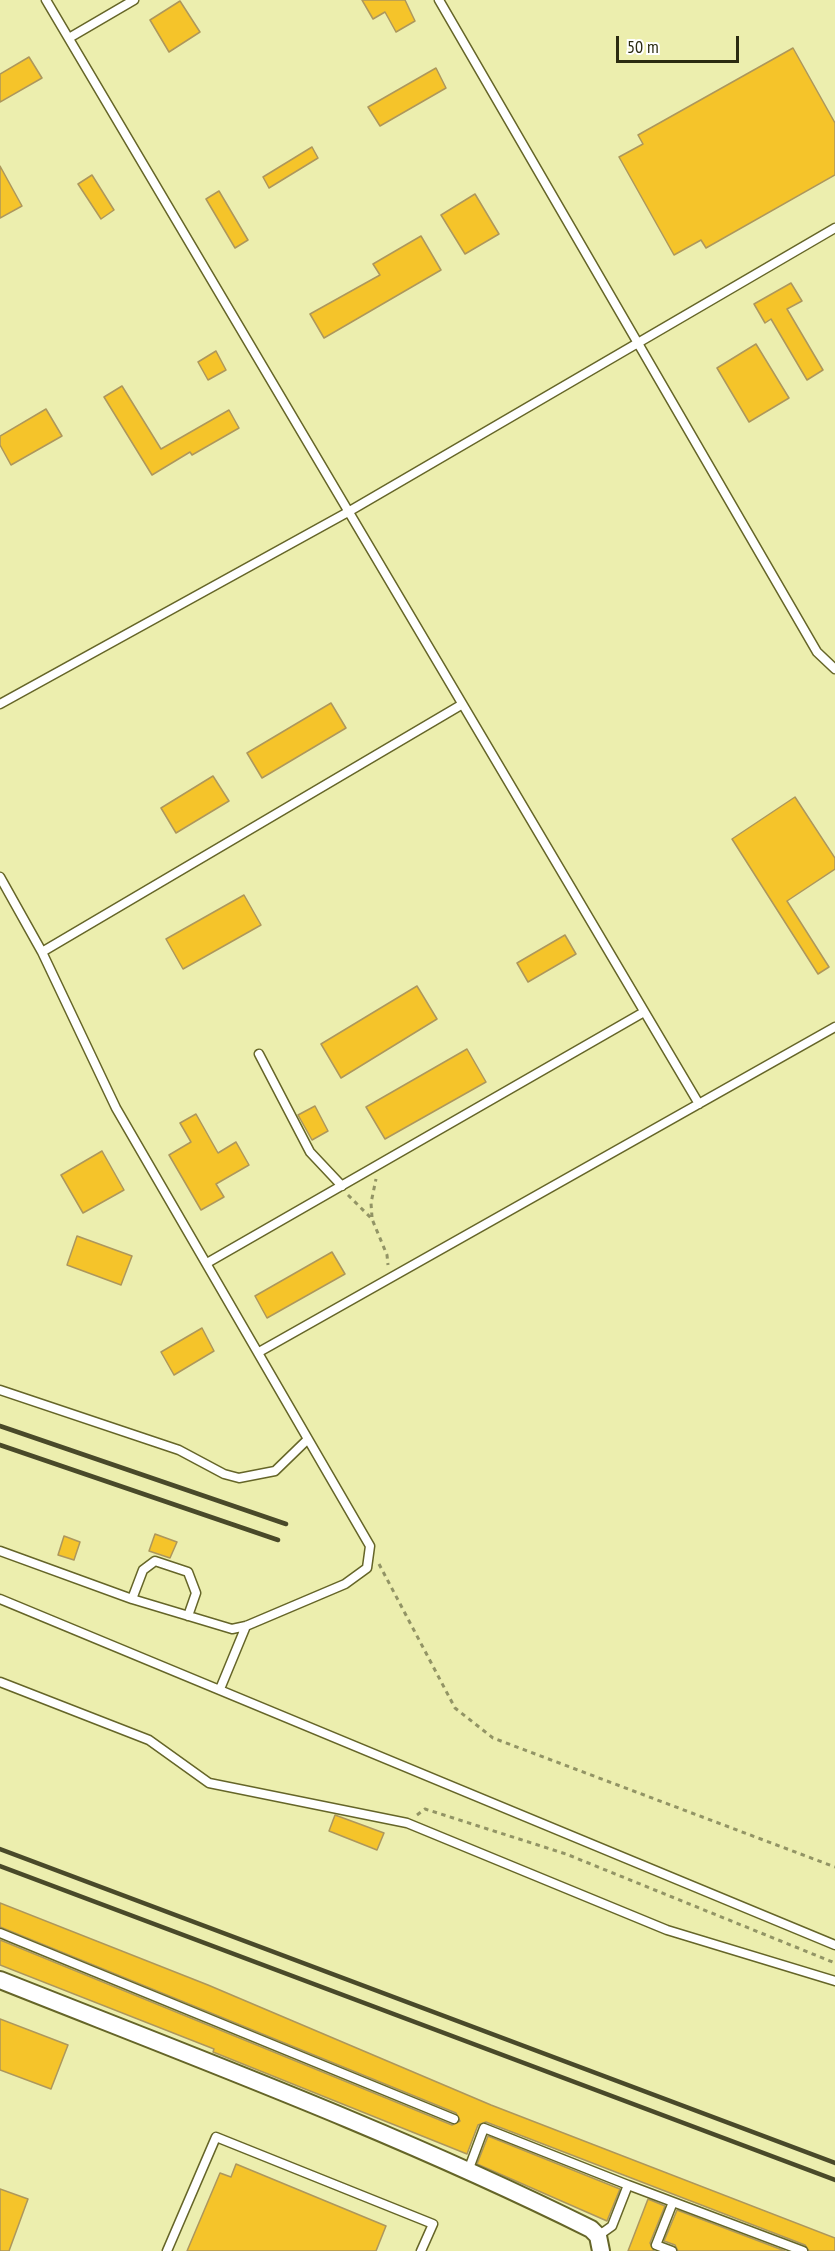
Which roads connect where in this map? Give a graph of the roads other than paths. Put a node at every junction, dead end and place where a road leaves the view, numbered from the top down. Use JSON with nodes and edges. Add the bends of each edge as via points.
{"nodes":[{"id":1,"x":46,"y":0,"type":"edge"},
{"id":2,"x":134,"y":0,"type":"edge"},
{"id":3,"x":439,"y":0,"type":"edge"},
{"id":4,"x":69,"y":38,"type":"junction"},
{"id":5,"x":835,"y":228,"type":"edge"},
{"id":6,"x":636,"y":343,"type":"junction"},
{"id":7,"x":348,"y":512,"type":"junction"},
{"id":8,"x":835,"y":669,"type":"edge"},
{"id":9,"x":0,"y":704,"type":"edge"},
{"id":10,"x":461,"y":705,"type":"junction"},
{"id":11,"x":0,"y":878,"type":"edge"},
{"id":12,"x":42,"y":952,"type":"junction"},
{"id":13,"x":644,"y":1012,"type":"junction"},
{"id":14,"x":835,"y":1027,"type":"edge"},
{"id":15,"x":259,"y":1054,"type":"dead end"},
{"id":16,"x":699,"y":1104,"type":"junction"},
{"id":17,"x":342,"y":1186,"type":"junction"},
{"id":18,"x":207,"y":1263,"type":"junction"},
{"id":19,"x":259,"y":1352,"type":"junction"},
{"id":20,"x":0,"y":1390,"type":"edge"},
{"id":21,"x":308,"y":1439,"type":"junction"},
{"id":22,"x":0,"y":1551,"type":"edge"},
{"id":23,"x":0,"y":1599,"type":"edge"},
{"id":24,"x":132,"y":1599,"type":"junction"},
{"id":25,"x":188,"y":1616,"type":"junction"},
{"id":26,"x":246,"y":1626,"type":"junction"},
{"id":27,"x":0,"y":1682,"type":"edge"},
{"id":28,"x":220,"y":1689,"type":"junction"},
{"id":29,"x":0,"y":1933,"type":"edge"},
{"id":30,"x":835,"y":1945,"type":"edge"},
{"id":31,"x":0,"y":1980,"type":"edge"},
{"id":32,"x":835,"y":1982,"type":"edge"},
{"id":33,"x":454,"y":2119,"type":"dead end"},
{"id":34,"x":468,"y":2170,"type":"junction"},
{"id":35,"x":628,"y":2185,"type":"junction"},
{"id":36,"x":673,"y":2202,"type":"junction"},
{"id":37,"x":600,"y":2243,"type":"edge"},
{"id":38,"x":167,"y":2251,"type":"edge"},
{"id":39,"x":421,"y":2251,"type":"edge"},
{"id":40,"x":672,"y":2251,"type":"edge"},
{"id":41,"x":803,"y":2251,"type":"edge"}],
"edges":[{"from":1,"to":4,"type":"lane"},
{"from":2,"to":4,"type":"lane"},
{"from":3,"to":6,"type":"lane"},
{"from":4,"to":7,"type":"lane"},
{"from":5,"to":6,"type":"lane"},
{"from":6,"to":7,"type":"lane"},
{"from":6,"to":8,"type":"lane","via":[[817,652]]},
{"from":7,"to":9,"type":"lane"},
{"from":7,"to":10,"type":"lane"},
{"from":10,"to":12,"type":"lane"},
{"from":10,"to":13,"type":"lane"},
{"from":11,"to":12,"type":"lane"},
{"from":12,"to":18,"type":"lane","via":[[116,1108]]},
{"from":13,"to":16,"type":"lane"},
{"from":13,"to":17,"type":"lane"},
{"from":14,"to":16,"type":"lane"},
{"from":15,"to":17,"type":"lane","via":[[310,1152]]},
{"from":16,"to":19,"type":"lane"},
{"from":17,"to":18,"type":"lane"},
{"from":18,"to":19,"type":"lane"},
{"from":19,"to":21,"type":"lane"},
{"from":20,"to":21,"type":"lane","via":[[179,1450],[239,1478],[275,1471]]},
{"from":21,"to":26,"type":"lane","via":[[370,1546],[367,1568],[345,1584]]},
{"from":22,"to":24,"type":"lane"},
{"from":23,"to":28,"type":"lane"},
{"from":24,"to":25,"type":"lane"},
{"from":24,"to":25,"type":"lane","via":[[143,1570],[155,1561],[188,1572],[196,1593]]},
{"from":25,"to":26,"type":"lane","via":[[232,1629]]},
{"from":26,"to":28,"type":"lane"},
{"from":27,"to":32,"type":"lane","via":[[149,1740],[209,1783],[407,1822],[667,1930]]},
{"from":28,"to":30,"type":"lane"},
{"from":29,"to":33,"type":"lane"},
{"from":31,"to":34,"type":"street"},
{"from":34,"to":35,"type":"lane","via":[[484,2128]]},
{"from":34,"to":37,"type":"street","via":[[580,2224]]},
{"from":35,"to":36,"type":"lane"},
{"from":35,"to":37,"type":"lane","via":[[612,2226]]},
{"from":36,"to":40,"type":"lane","via":[[656,2245]]},
{"from":36,"to":41,"type":"lane"},
{"from":38,"to":39,"type":"lane","via":[[216,2137],[433,2224]]}]}
